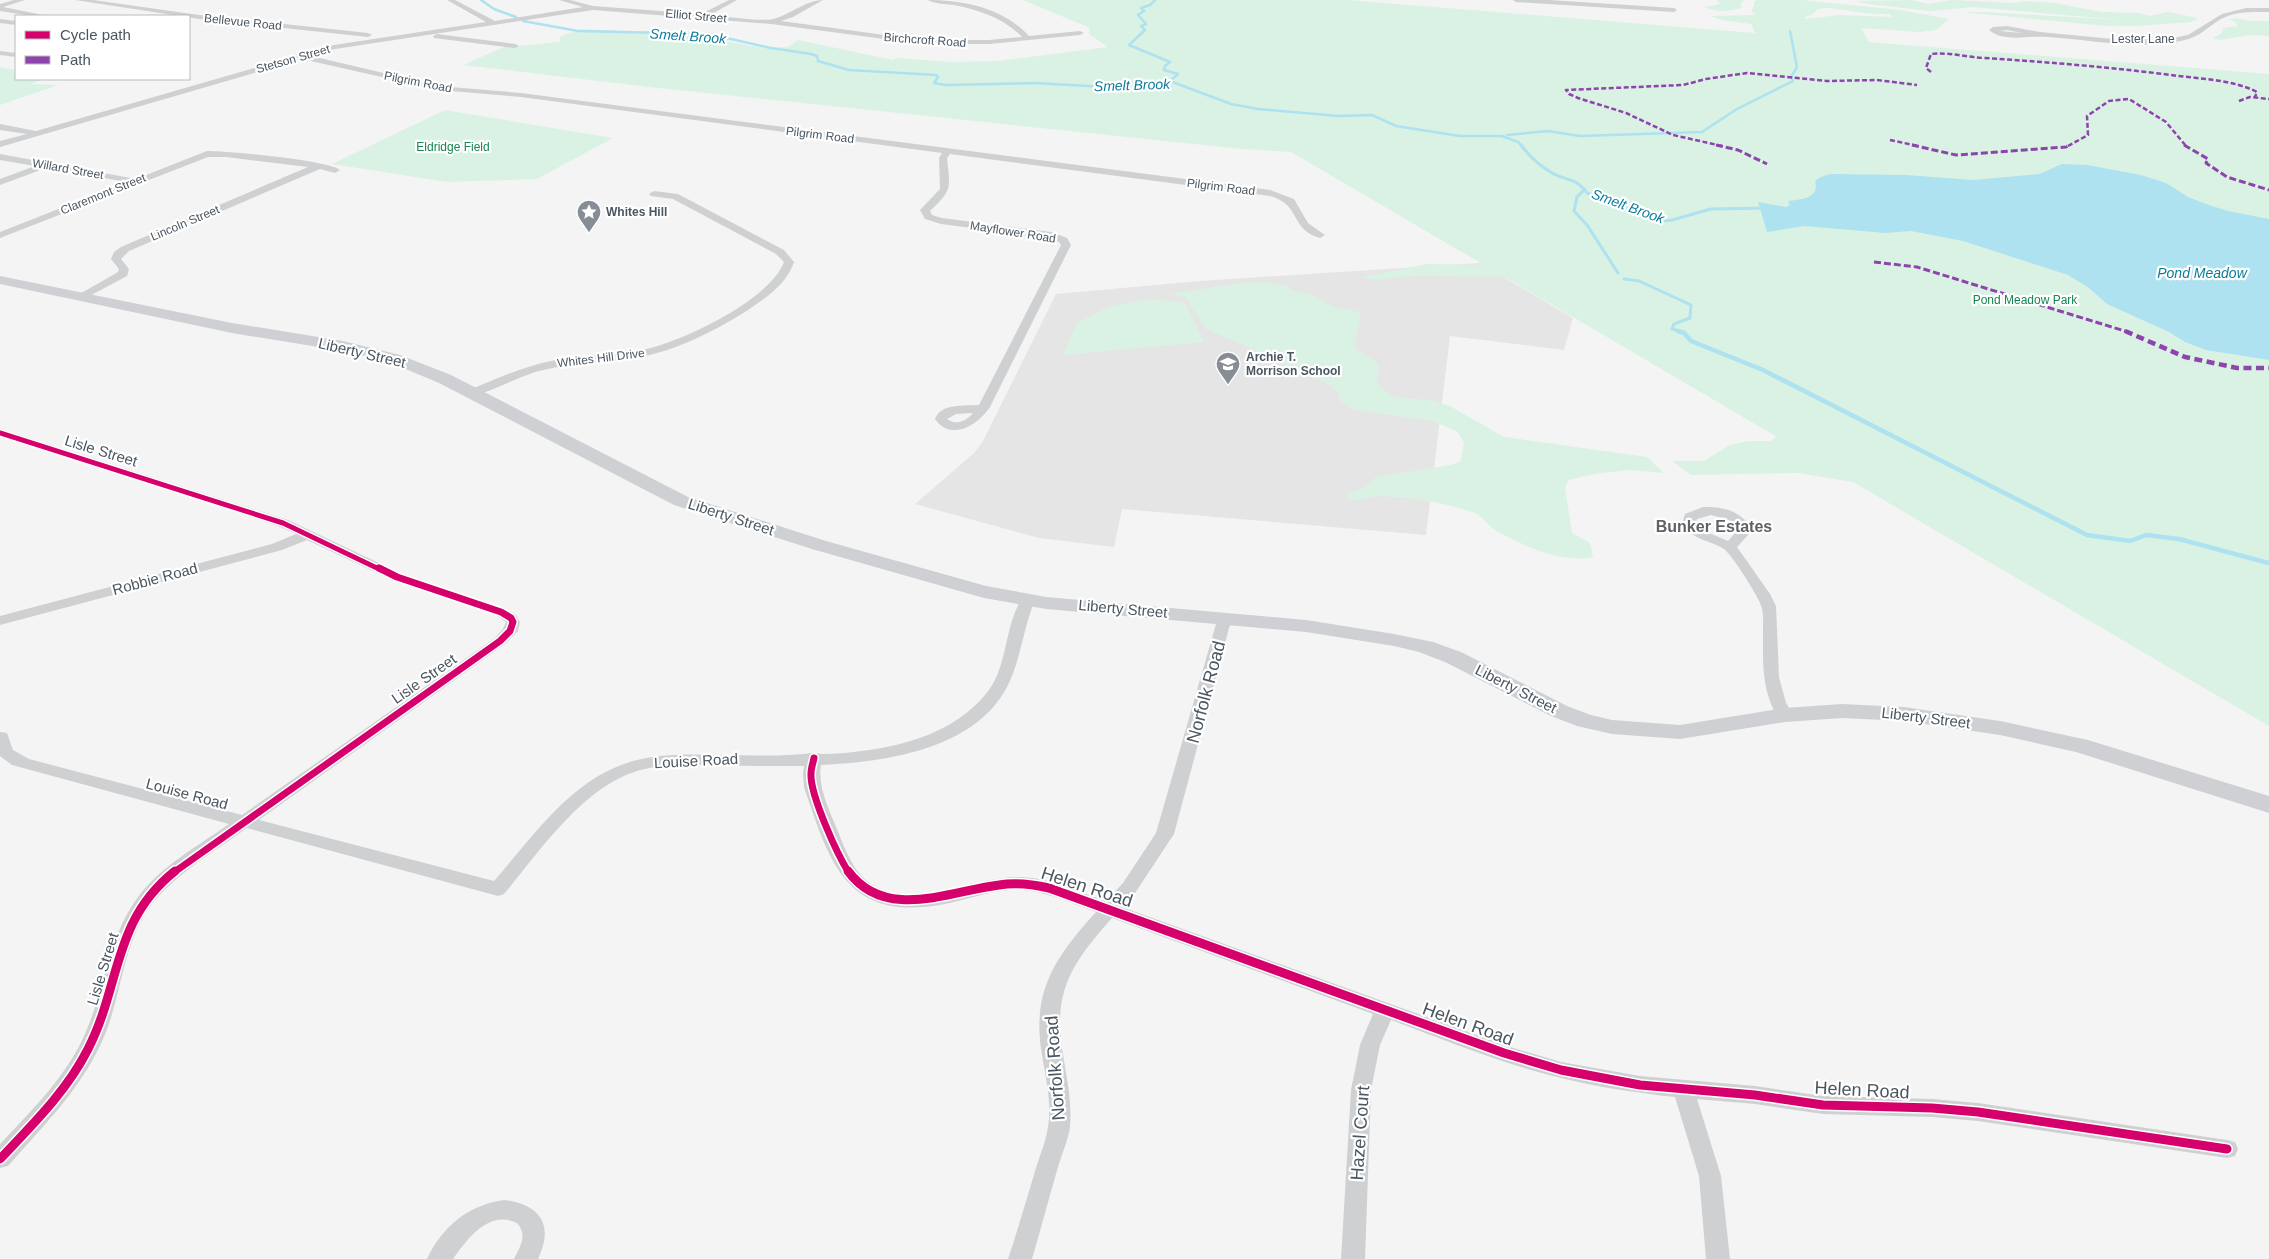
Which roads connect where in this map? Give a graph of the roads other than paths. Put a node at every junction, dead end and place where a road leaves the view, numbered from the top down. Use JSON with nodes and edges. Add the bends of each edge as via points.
{"nodes":[{"id":1,"x":22,"y":0,"type":"edge"},
{"id":2,"x":78,"y":0,"type":"edge"},
{"id":3,"x":119,"y":0,"type":"edge"},
{"id":4,"x":450,"y":0,"type":"edge"},
{"id":5,"x":562,"y":0,"type":"edge"},
{"id":6,"x":734,"y":0,"type":"edge"},
{"id":7,"x":820,"y":0,"type":"edge"},
{"id":8,"x":930,"y":0,"type":"edge"},
{"id":9,"x":1516,"y":0,"type":"edge"},
{"id":10,"x":2246,"y":2,"type":"dead end"},
{"id":11,"x":106,"y":4,"type":"junction"},
{"id":12,"x":1633,"y":4,"type":"edge"},
{"id":13,"x":0,"y":8,"type":"edge"},
{"id":14,"x":594,"y":8,"type":"junction"},
{"id":15,"x":1674,"y":10,"type":"dead end"},
{"id":16,"x":2268,"y":10,"type":"edge"},
{"id":17,"x":38,"y":15,"type":"edge"},
{"id":18,"x":186,"y":15,"type":"edge"},
{"id":19,"x":190,"y":16,"type":"edge"},
{"id":20,"x":703,"y":16,"type":"junction"},
{"id":21,"x":0,"y":21,"type":"edge"},
{"id":22,"x":492,"y":22,"type":"junction"},
{"id":23,"x":770,"y":22,"type":"junction"},
{"id":24,"x":15,"y":23,"type":"edge"},
{"id":25,"x":426,"y":32,"type":"junction"},
{"id":26,"x":1080,"y":33,"type":"dead end"},
{"id":27,"x":2040,"y":34,"type":"junction"},
{"id":28,"x":1027,"y":38,"type":"junction"},
{"id":29,"x":379,"y":39,"type":"junction"},
{"id":30,"x":515,"y":46,"type":"dead end"},
{"id":31,"x":0,"y":53,"type":"edge"},
{"id":32,"x":15,"y":56,"type":"edge"},
{"id":33,"x":301,"y":56,"type":"junction"},
{"id":34,"x":0,"y":127,"type":"edge"},
{"id":35,"x":40,"y":132,"type":"junction"},
{"id":36,"x":0,"y":144,"type":"edge"},
{"id":37,"x":948,"y":151,"type":"junction"},
{"id":38,"x":0,"y":158,"type":"edge"},
{"id":39,"x":45,"y":165,"type":"junction"},
{"id":40,"x":319,"y":166,"type":"junction"},
{"id":41,"x":335,"y":170,"type":"dead end"},
{"id":42,"x":135,"y":181,"type":"junction"},
{"id":43,"x":0,"y":182,"type":"edge"},
{"id":44,"x":654,"y":194,"type":"dead end"},
{"id":45,"x":0,"y":235,"type":"edge"},
{"id":46,"x":1320,"y":235,"type":"dead end"},
{"id":47,"x":0,"y":280,"type":"edge"},
{"id":48,"x":82,"y":297,"type":"junction"},
{"id":49,"x":472,"y":393,"type":"junction"},
{"id":50,"x":978,"y":414,"type":"dead end"},
{"id":51,"x":0,"y":433,"type":"edge"},
{"id":52,"x":309,"y":534,"type":"junction"},
{"id":53,"x":1730,"y":547,"type":"dead end"},
{"id":54,"x":1028,"y":600,"type":"junction"},
{"id":55,"x":1225,"y":617,"type":"junction"},
{"id":56,"x":0,"y":621,"type":"edge"},
{"id":57,"x":1785,"y":715,"type":"junction"},
{"id":58,"x":1,"y":737,"type":"edge"},
{"id":59,"x":814,"y":758,"type":"junction"},
{"id":60,"x":2269,"y":805,"type":"edge"},
{"id":61,"x":244,"y":822,"type":"junction"},
{"id":62,"x":1110,"y":909,"type":"junction"},
{"id":63,"x":1385,"y":1010,"type":"junction"},
{"id":64,"x":1683,"y":1089,"type":"junction"},
{"id":65,"x":2227,"y":1149,"type":"dead end"},
{"id":66,"x":0,"y":1159,"type":"edge"},
{"id":67,"x":440,"y":1259,"type":"edge"},
{"id":68,"x":526,"y":1259,"type":"edge"},
{"id":69,"x":1020,"y":1259,"type":"edge"},
{"id":70,"x":1353,"y":1259,"type":"edge"},
{"id":71,"x":1718,"y":1259,"type":"edge"}],
"edges":[{"from":1,"to":13,"type":"street"},
{"from":2,"to":11,"type":"street","name":"Bellevue Road"},
{"from":3,"to":11,"type":"street"},
{"from":4,"to":22,"type":"street"},
{"from":5,"to":14,"type":"street","name":"Elliot Street"},
{"from":6,"to":20,"type":"street"},
{"from":7,"to":23,"type":"street","via":[[791,16]]},
{"from":8,"to":28,"type":"street","via":[[991,14],[1016,27]]},
{"from":9,"to":12,"type":"street"},
{"from":10,"to":16,"type":"street"},
{"from":11,"to":18,"type":"street","name":"Bellevue Road"},
{"from":12,"to":15,"type":"street"},
{"from":13,"to":17,"type":"street"},
{"from":14,"to":20,"type":"street","name":"Elliot Street"},
{"from":14,"to":22,"type":"street","name":"Stetson Street"},
{"from":16,"to":27,"type":"street","name":"Lester Lane","via":[[2225,14],[2196,34],[2176,40],[2126,41]]},
{"from":19,"to":29,"type":"street","name":"Bellevue Road"},
{"from":20,"to":23,"type":"street","name":"Elliot Street"},
{"from":21,"to":24,"type":"street"},
{"from":22,"to":25,"type":"street","name":"Stetson Street"},
{"from":23,"to":28,"type":"street","name":"Birchcroft Road","via":[[922,42],[968,43]]},
{"from":25,"to":29,"type":"street","name":"Stetson Street"},
{"from":25,"to":30,"type":"street"},
{"from":26,"to":28,"type":"street","name":"Birchcroft Road"},
{"from":27,"to":27,"type":"street","name":"Lester Lane","via":[[2007,28],[1993,28],[2008,36]]},
{"from":29,"to":33,"type":"street","name":"Stetson Street"},
{"from":31,"to":32,"type":"street"},
{"from":33,"to":35,"type":"street","name":"Stetson Street"},
{"from":33,"to":37,"type":"street","name":"Pilgrim Road","via":[[439,88],[521,95]]},
{"from":34,"to":35,"type":"street"},
{"from":35,"to":36,"type":"street","name":"Stetson Street"},
{"from":37,"to":46,"type":"street","name":"Pilgrim Road","via":[[1276,194],[1292,201],[1304,226]]},
{"from":37,"to":50,"type":"street","name":"Mayflower Road","via":[[943,158],[945,188],[926,210],[928,217],[1051,235],[1066,245]]},
{"from":38,"to":39,"type":"street","name":"Willard Street"},
{"from":39,"to":42,"type":"street","name":"Willard Street"},
{"from":39,"to":43,"type":"street"},
{"from":40,"to":41,"type":"street"},
{"from":40,"to":42,"type":"street","name":"Claremont Street","via":[[207,154]]},
{"from":40,"to":48,"type":"street","name":"Lincoln Street","via":[[125,249],[116,259],[124,269],[123,274]]},
{"from":42,"to":45,"type":"street","name":"Claremont Street"},
{"from":44,"to":49,"type":"street","name":"Whites Hill Drive","via":[[675,196],[780,252],[789,262],[786,273],[774,287],[741,310],[686,340],[634,355],[542,366]]},
{"from":47,"to":48,"type":"main road","name":"Liberty Street"},
{"from":48,"to":49,"type":"main road","name":"Liberty Street","via":[[373,353],[419,367]]},
{"from":49,"to":54,"type":"main road","name":"Liberty Street","via":[[681,501],[940,581]]},
{"from":51,"to":52,"type":"street","name":"Lisle Street","via":[[187,491]]},
{"from":52,"to":56,"type":"street","name":"Robbie Road","via":[[277,547]]},
{"from":52,"to":61,"type":"street","name":"Lisle Street","via":[[397,576],[506,615],[511,618],[513,626],[500,641]]},
{"from":53,"to":57,"type":"street","via":[[1768,606],[1773,690],[1775,700]]},
{"from":54,"to":55,"type":"main road","name":"Liberty Street"},
{"from":54,"to":59,"type":"street","name":"Louise Road","via":[[1006,671],[985,705],[968,720],[932,740],[895,752],[856,758]]},
{"from":55,"to":57,"type":"main road","name":"Liberty Street","via":[[1363,633],[1425,647],[1465,663],[1544,705],[1585,721],[1612,727],[1680,732]]},
{"from":55,"to":62,"type":"street","name":"Norfolk Road","via":[[1169,822],[1146,866]]},
{"from":57,"to":60,"type":"main road","name":"Liberty Street","via":[[1888,712],[2008,729],[2080,745]]},
{"from":58,"to":61,"type":"street","name":"Louise Road","via":[[4,751],[14,760]]},
{"from":59,"to":61,"type":"street","name":"Louise Road","via":[[666,761],[620,772],[580,796],[498,888]]},
{"from":59,"to":62,"type":"street","name":"Helen Road","via":[[813,787],[845,865],[854,879],[870,890],[894,898],[924,900],[998,883],[1027,883]]},
{"from":61,"to":66,"type":"street","name":"Lisle Street","via":[[185,864],[139,908],[124,942],[100,1023],[82,1062]]},
{"from":62,"to":63,"type":"street","name":"Helen Road"},
{"from":62,"to":69,"type":"street","name":"Norfolk Road","via":[[1069,957],[1054,990],[1050,1027],[1060,1092],[1059,1128]]},
{"from":63,"to":64,"type":"street","name":"Helen Road","via":[[1542,1065],[1622,1082]]},
{"from":63,"to":70,"type":"street","name":"Hazel Court","via":[[1370,1045],[1361,1090]]},
{"from":64,"to":65,"type":"street","name":"Helen Road","via":[[1823,1105],[1978,1112]]},
{"from":64,"to":71,"type":"street","via":[[1710,1176]]},
{"from":67,"to":68,"type":"street","via":[[465,1225],[487,1212],[505,1209],[520,1212],[533,1225],[534,1242]]}]}
